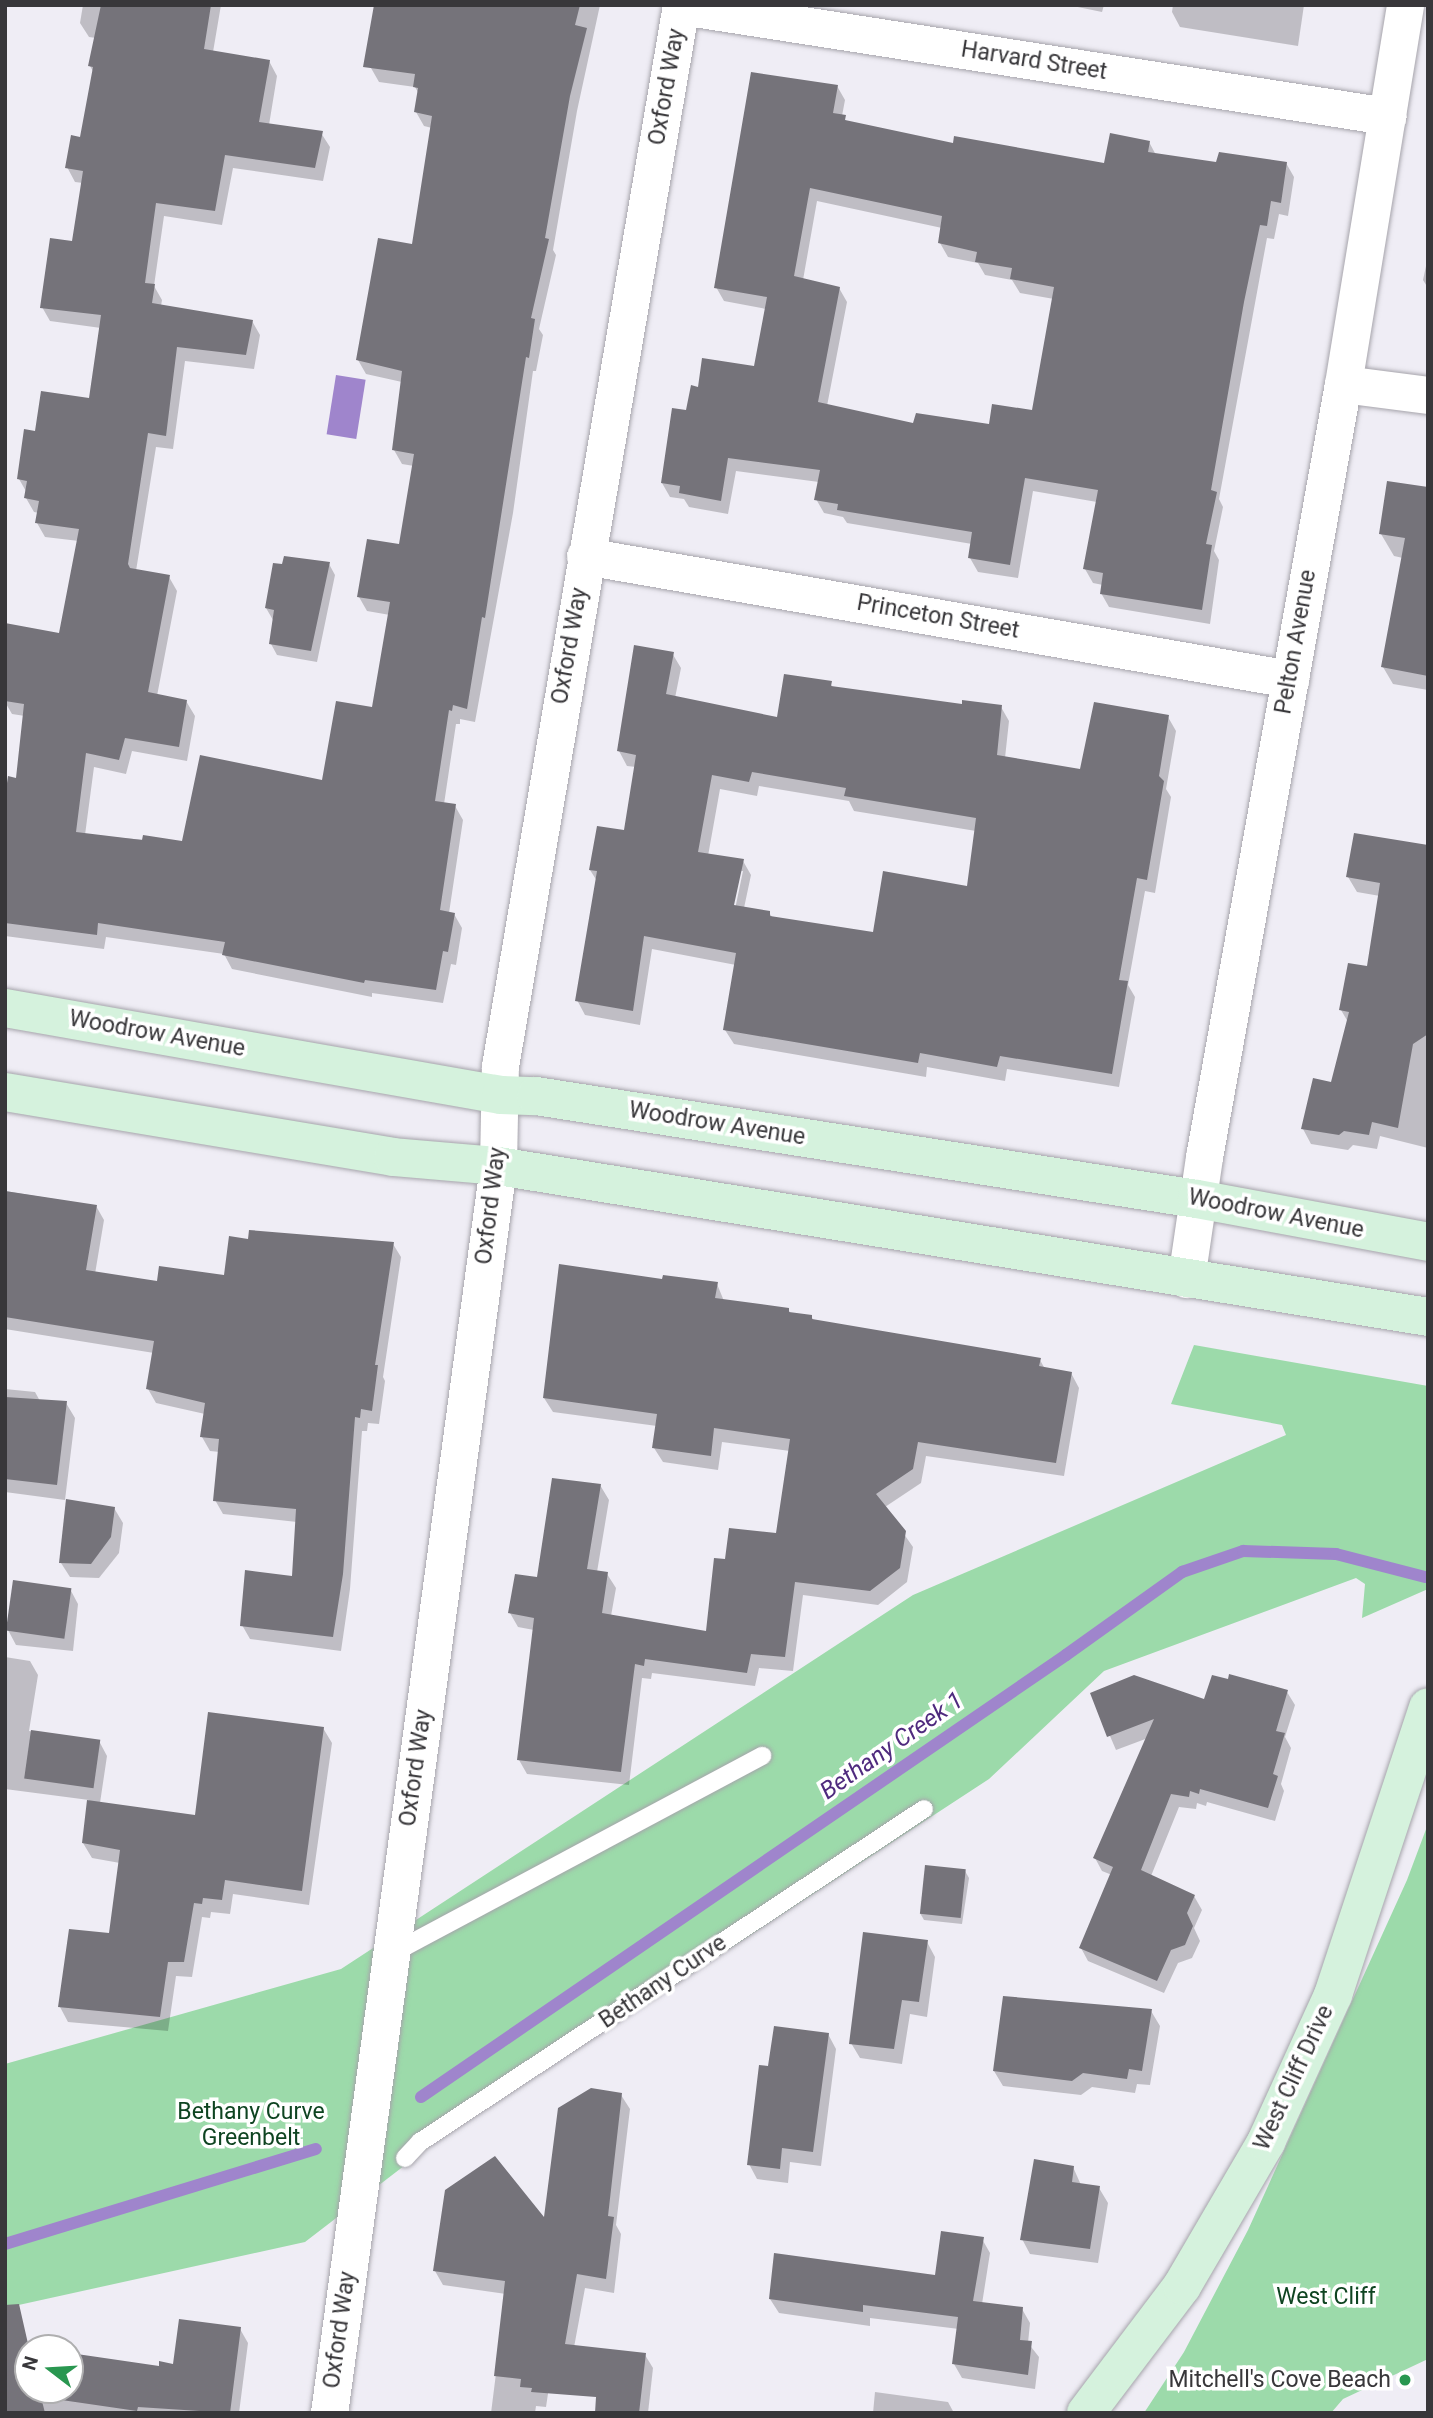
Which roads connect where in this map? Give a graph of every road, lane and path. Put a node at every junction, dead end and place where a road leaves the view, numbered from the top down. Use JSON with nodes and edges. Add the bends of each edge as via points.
{"nodes":[{"id":1,"x":1405,"y":5,"type":"edge"},
{"id":2,"x":681,"y":6,"type":"edge"},
{"id":3,"x":1387,"y":116,"type":"junction"},
{"id":4,"x":1343,"y":384,"type":"junction"},
{"id":5,"x":1428,"y":395,"type":"edge"},
{"id":6,"x":585,"y":556,"type":"junction"},
{"id":7,"x":1290,"y":679,"type":"junction"},
{"id":8,"x":5,"y":1008,"type":"edge"},
{"id":9,"x":5,"y":1092,"type":"edge"},
{"id":10,"x":501,"y":1095,"type":"junction"},
{"id":11,"x":498,"y":1166,"type":"junction"},
{"id":12,"x":1197,"y":1199,"type":"junction"},
{"id":13,"x":1428,"y":1242,"type":"edge"},
{"id":14,"x":1186,"y":1279,"type":"junction"},
{"id":15,"x":1428,"y":1317,"type":"edge"},
{"id":16,"x":1428,"y":1707,"type":"edge"},
{"id":17,"x":762,"y":1756,"type":"dead end"},
{"id":18,"x":924,"y":1809,"type":"dead end"},
{"id":19,"x":391,"y":1954,"type":"junction"},
{"id":20,"x":405,"y":2158,"type":"dead end"},
{"id":21,"x":329,"y":2413,"type":"edge"},
{"id":22,"x":1086,"y":2413,"type":"edge"}],
"edges":[{"from":1,"to":3,"type":"street","name":"Pelton Avenue"},
{"from":2,"to":3,"type":"street","name":"Harvard Street"},
{"from":2,"to":6,"type":"street","name":"Oxford Way"},
{"from":3,"to":4,"type":"street","name":"Pelton Avenue"},
{"from":4,"to":5,"type":"street"},
{"from":4,"to":7,"type":"street","name":"Pelton Avenue"},
{"from":6,"to":7,"type":"street","name":"Princeton Street"},
{"from":6,"to":10,"type":"street","name":"Oxford Way","via":[[500,1066]]},
{"from":7,"to":12,"type":"street","name":"Pelton Avenue"},
{"from":8,"to":10,"type":"street","name":"Woodrow Avenue"},
{"from":9,"to":11,"type":"street","via":[[393,1157]]},
{"from":10,"to":11,"type":"street","name":"Oxford Way"},
{"from":10,"to":12,"type":"street","name":"Woodrow Avenue","via":[[536,1096]]},
{"from":11,"to":14,"type":"street"},
{"from":11,"to":19,"type":"street","name":"Oxford Way"},
{"from":12,"to":13,"type":"street","name":"Woodrow Avenue"},
{"from":12,"to":14,"type":"street","name":"Pelton Avenue"},
{"from":14,"to":15,"type":"street"},
{"from":16,"to":22,"type":"street","name":"West Cliff Drive","via":[[1333,1995],[1266,2142],[1182,2286]]},
{"from":17,"to":19,"type":"lane"},
{"from":18,"to":20,"type":"lane","name":"Bethany Curve","via":[[421,2142]]},
{"from":19,"to":21,"type":"street","name":"Oxford Way"}]}
